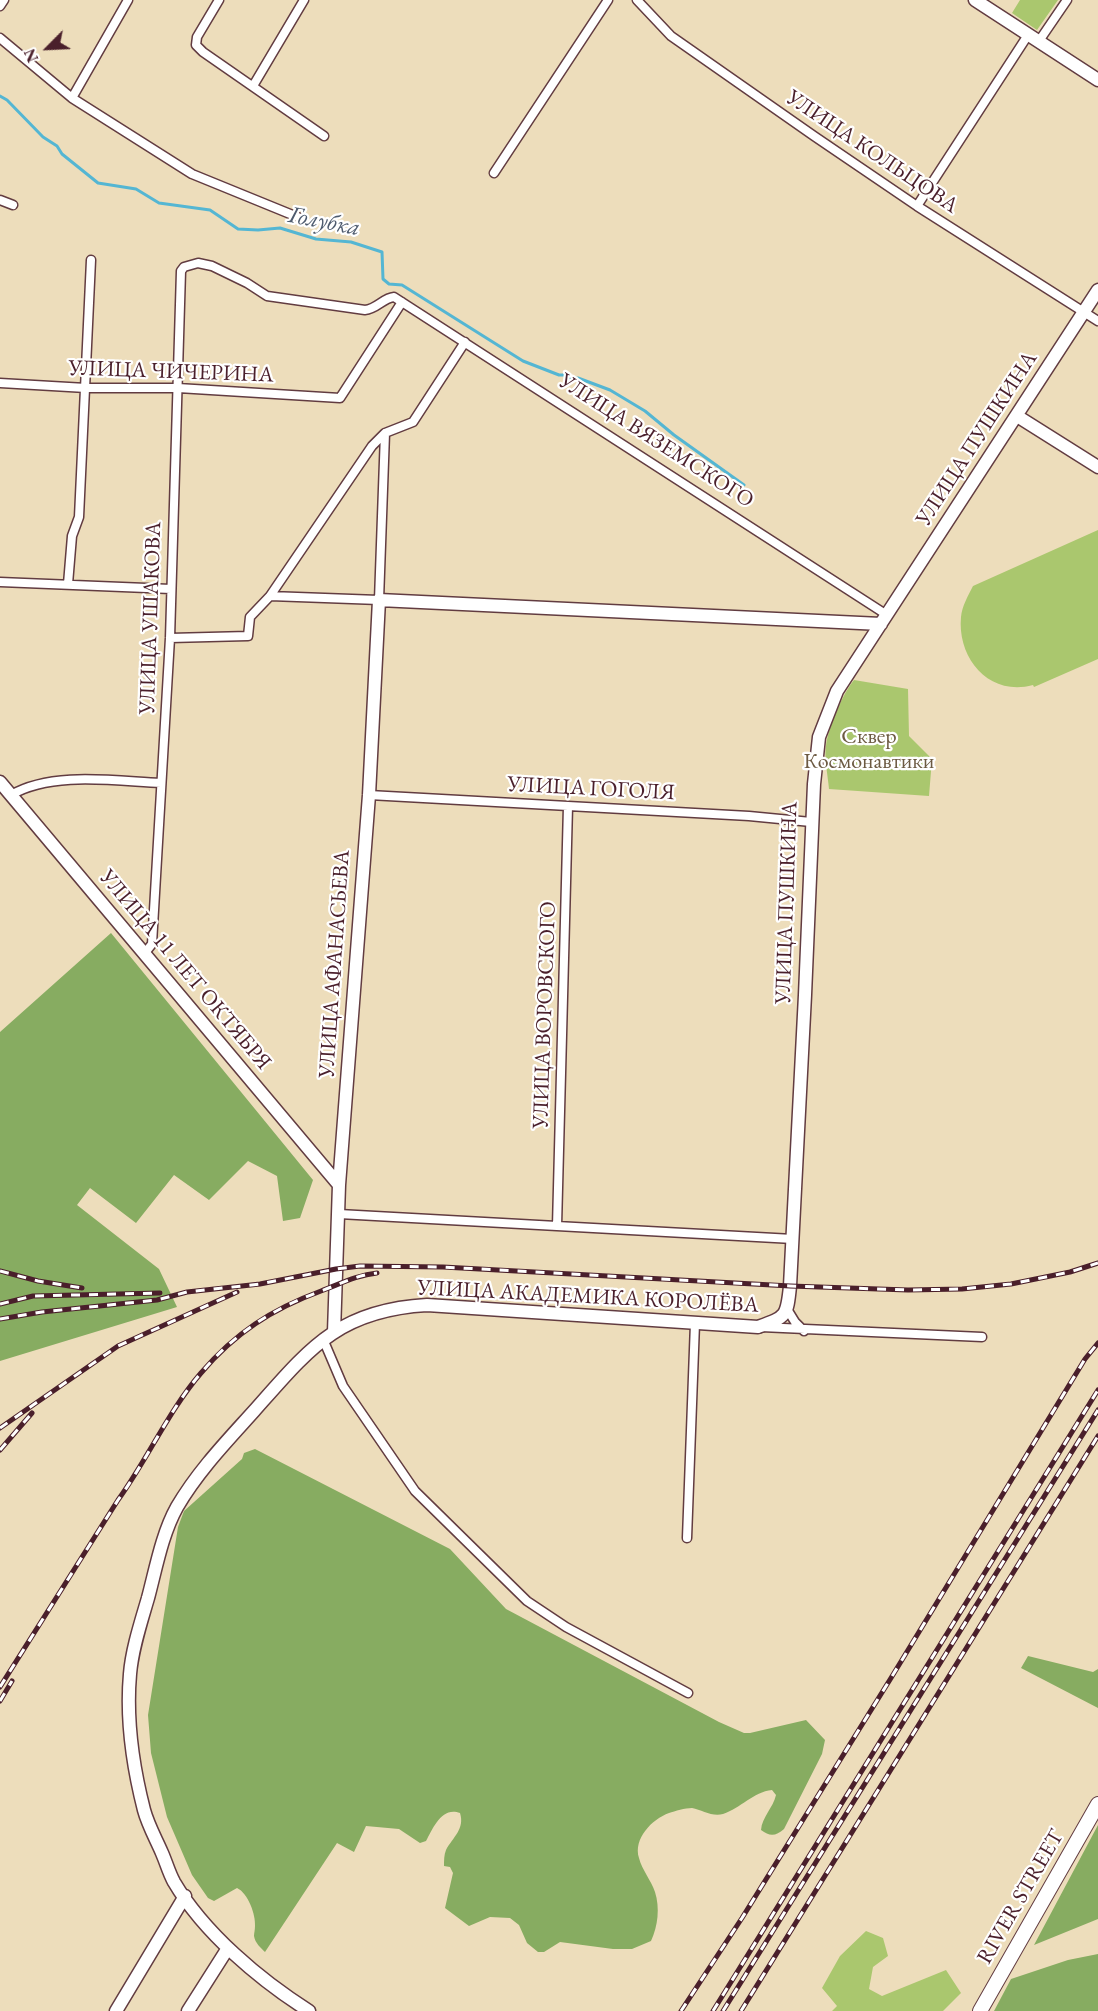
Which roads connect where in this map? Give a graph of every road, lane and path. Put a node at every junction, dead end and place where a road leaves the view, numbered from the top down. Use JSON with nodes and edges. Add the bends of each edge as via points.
{"nodes":[{"id":1,"x":4,"y":0,"type":"edge"},
{"id":2,"x":128,"y":0,"type":"edge"},
{"id":3,"x":219,"y":0,"type":"edge"},
{"id":4,"x":304,"y":0,"type":"edge"},
{"id":5,"x":607,"y":0,"type":"edge"},
{"id":6,"x":637,"y":0,"type":"edge"},
{"id":7,"x":975,"y":0,"type":"edge"},
{"id":8,"x":1067,"y":0,"type":"edge"},
{"id":9,"x":0,"y":6,"type":"edge"},
{"id":10,"x":0,"y":38,"type":"edge"},
{"id":11,"x":1034,"y":38,"type":"junction"},
{"id":12,"x":1098,"y":80,"type":"edge"},
{"id":13,"x":253,"y":86,"type":"junction"},
{"id":14,"x":72,"y":98,"type":"junction"},
{"id":15,"x":324,"y":136,"type":"dead end"},
{"id":16,"x":494,"y":174,"type":"dead end"},
{"id":17,"x":0,"y":200,"type":"edge"},
{"id":18,"x":13,"y":205,"type":"dead end"},
{"id":19,"x":917,"y":206,"type":"junction"},
{"id":20,"x":300,"y":218,"type":"dead end"},
{"id":21,"x":91,"y":260,"type":"dead end"},
{"id":22,"x":1098,"y":290,"type":"edge"},
{"id":23,"x":402,"y":302,"type":"junction"},
{"id":24,"x":1084,"y":312,"type":"junction"},
{"id":25,"x":1098,"y":321,"type":"edge"},
{"id":26,"x":465,"y":342,"type":"junction"},
{"id":27,"x":0,"y":383,"type":"edge"},
{"id":28,"x":86,"y":388,"type":"junction"},
{"id":29,"x":178,"y":388,"type":"junction"},
{"id":30,"x":1017,"y":416,"type":"junction"},
{"id":31,"x":385,"y":433,"type":"junction"},
{"id":32,"x":1098,"y":467,"type":"edge"},
{"id":33,"x":0,"y":582,"type":"edge"},
{"id":34,"x":68,"y":584,"type":"junction"},
{"id":35,"x":171,"y":589,"type":"junction"},
{"id":36,"x":270,"y":596,"type":"junction"},
{"id":37,"x":379,"y":600,"type":"junction"},
{"id":38,"x":884,"y":620,"type":"junction"},
{"id":39,"x":170,"y":638,"type":"junction"},
{"id":40,"x":0,"y":782,"type":"edge"},
{"id":41,"x":161,"y":783,"type":"junction"},
{"id":42,"x":11,"y":795,"type":"junction"},
{"id":43,"x":369,"y":795,"type":"junction"},
{"id":44,"x":568,"y":806,"type":"junction"},
{"id":45,"x":811,"y":822,"type":"junction"},
{"id":46,"x":144,"y":954,"type":"junction"},
{"id":47,"x":339,"y":1185,"type":"junction"},
{"id":48,"x":339,"y":1214,"type":"junction"},
{"id":49,"x":557,"y":1226,"type":"junction"},
{"id":50,"x":793,"y":1239,"type":"junction"},
{"id":51,"x":787,"y":1309,"type":"junction"},
{"id":52,"x":695,"y":1323,"type":"junction"},
{"id":53,"x":758,"y":1327,"type":"junction"},
{"id":54,"x":804,"y":1330,"type":"junction"},
{"id":55,"x":334,"y":1332,"type":"junction"},
{"id":56,"x":982,"y":1337,"type":"dead end"},
{"id":57,"x":323,"y":1339,"type":"junction"},
{"id":58,"x":687,"y":1538,"type":"dead end"},
{"id":59,"x":688,"y":1693,"type":"dead end"},
{"id":60,"x":1098,"y":1804,"type":"edge"},
{"id":61,"x":185,"y":1896,"type":"junction"},
{"id":62,"x":228,"y":1948,"type":"junction"},
{"id":63,"x":116,"y":2011,"type":"edge"},
{"id":64,"x":188,"y":2011,"type":"edge"},
{"id":65,"x":309,"y":2011,"type":"edge"},
{"id":66,"x":980,"y":2011,"type":"edge"}],
"edges":[{"from":1,"to":9,"type":"street"},
{"from":2,"to":14,"type":"street"},
{"from":3,"to":13,"type":"street","via":[[196,45]]},
{"from":4,"to":13,"type":"street"},
{"from":5,"to":16,"type":"street"},
{"from":6,"to":19,"type":"street","name":"УЛИЦА КОЛЬЦОВА","via":[[671,36]]},
{"from":7,"to":11,"type":"main road"},
{"from":8,"to":11,"type":"street"},
{"from":10,"to":14,"type":"street"},
{"from":11,"to":12,"type":"main road"},
{"from":11,"to":19,"type":"street"},
{"from":13,"to":15,"type":"street"},
{"from":14,"to":20,"type":"street","via":[[192,174]]},
{"from":17,"to":18,"type":"street"},
{"from":19,"to":24,"type":"street","name":"УЛИЦА КОЛЬЦОВА"},
{"from":21,"to":28,"type":"street"},
{"from":22,"to":24,"type":"main road","name":"УЛИЦА ПУШКИНА"},
{"from":23,"to":26,"type":"street","name":"УЛИЦА ВЯЗЕМСКОГО"},
{"from":23,"to":29,"type":"street","name":"УЛИЦА ЧИЧЕРИНА","via":[[340,398]]},
{"from":23,"to":29,"type":"street","name":"УЛИЦА УШАКОВА","via":[[389,298],[373,310],[365,310],[282,299],[267,296],[212,266],[198,263],[184,267]]},
{"from":24,"to":25,"type":"street","name":"УЛИЦА КОЛЬЦОВА"},
{"from":24,"to":30,"type":"main road","name":"УЛИЦА ПУШКИНА"},
{"from":26,"to":31,"type":"street","via":[[413,422]]},
{"from":26,"to":38,"type":"street","name":"УЛИЦА ВЯЗЕМСКОГО"},
{"from":27,"to":28,"type":"street","name":"УЛИЦА ЧИЧЕРИНА"},
{"from":28,"to":29,"type":"street","name":"УЛИЦА ЧИЧЕРИНА"},
{"from":28,"to":34,"type":"street","via":[[79,517],[72,536]]},
{"from":29,"to":35,"type":"street","name":"УЛИЦА УШАКОВА"},
{"from":30,"to":32,"type":"main road"},
{"from":30,"to":38,"type":"main road","name":"УЛИЦА ПУШКИНА"},
{"from":31,"to":36,"type":"street","via":[[372,446]]},
{"from":31,"to":37,"type":"street"},
{"from":33,"to":34,"type":"street"},
{"from":34,"to":35,"type":"street"},
{"from":35,"to":39,"type":"street","name":"УЛИЦА УШАКОВА"},
{"from":36,"to":37,"type":"street"},
{"from":36,"to":39,"type":"street","via":[[250,617],[248,636]]},
{"from":37,"to":38,"type":"main road"},
{"from":37,"to":43,"type":"main road","name":"УЛИЦА АФАНАСЬЕВА"},
{"from":38,"to":45,"type":"main road","name":"УЛИЦА ПУШКИНА","via":[[837,691],[819,737]]},
{"from":39,"to":41,"type":"street","name":"УЛИЦА УШАКОВА"},
{"from":40,"to":42,"type":"main road","name":"УЛИЦА 11 ЛЕТ ОКТЯБРЯ"},
{"from":41,"to":42,"type":"street","via":[[94,779],[42,783]]},
{"from":41,"to":46,"type":"street","name":"УЛИЦА УШАКОВА","via":[[152,944]]},
{"from":42,"to":46,"type":"main road","name":"УЛИЦА 11 ЛЕТ ОКТЯБРЯ"},
{"from":43,"to":44,"type":"street","name":"УЛИЦА ГОГОЛЯ"},
{"from":43,"to":47,"type":"main road","name":"УЛИЦА АФАНАСЬЕВА"},
{"from":44,"to":45,"type":"street","name":"УЛИЦА ГОГОЛЯ"},
{"from":44,"to":49,"type":"street","name":"УЛИЦА ВОРОВСКОГО"},
{"from":45,"to":50,"type":"main road","name":"УЛИЦА ПУШКИНА"},
{"from":46,"to":47,"type":"main road","name":"УЛИЦА 11 ЛЕТ ОКТЯБРЯ"},
{"from":47,"to":48,"type":"main road","name":"УЛИЦА АФАНАСЬЕВА"},
{"from":48,"to":49,"type":"street"},
{"from":48,"to":55,"type":"main road","name":"УЛИЦА АФАНАСЬЕВА"},
{"from":49,"to":50,"type":"street"},
{"from":50,"to":51,"type":"main road","name":"УЛИЦА ПУШКИНА"},
{"from":51,"to":53,"type":"main road","via":[[780,1320]]},
{"from":51,"to":54,"type":"street"},
{"from":52,"to":53,"type":"main road","name":"УЛИЦА АКАДЕМИКА КОРОЛЁВА"},
{"from":52,"to":55,"type":"main road","name":"УЛИЦА АКАДЕМИКА КОРОЛЁВА","via":[[427,1305],[360,1318]]},
{"from":52,"to":58,"type":"street"},
{"from":53,"to":54,"type":"street","name":"УЛИЦА АКАДЕМИКА КОРОЛЁВА"},
{"from":54,"to":56,"type":"street","name":"УЛИЦА АКАДЕМИКА КОРОЛЁВА"},
{"from":55,"to":57,"type":"main road","name":"УЛИЦА АКАДЕМИКА КОРОЛЁВА"},
{"from":57,"to":59,"type":"street","via":[[344,1386],[415,1491],[527,1601],[566,1627]]},
{"from":57,"to":61,"type":"main road","name":"УЛИЦА АКАДЕМИКА КОРОЛЁВА","via":[[189,1487],[164,1539],[146,1604],[130,1673],[133,1749],[148,1820],[174,1882]]},
{"from":60,"to":66,"type":"main road","name":"RIVER STREET"},
{"from":61,"to":62,"type":"main road","name":"УЛИЦА АКАДЕМИКА КОРОЛЁВА"},
{"from":61,"to":63,"type":"main road"},
{"from":62,"to":64,"type":"main road"},
{"from":62,"to":65,"type":"main road","name":"УЛИЦА АКАДЕМИКА КОРОЛЁВА"}]}
